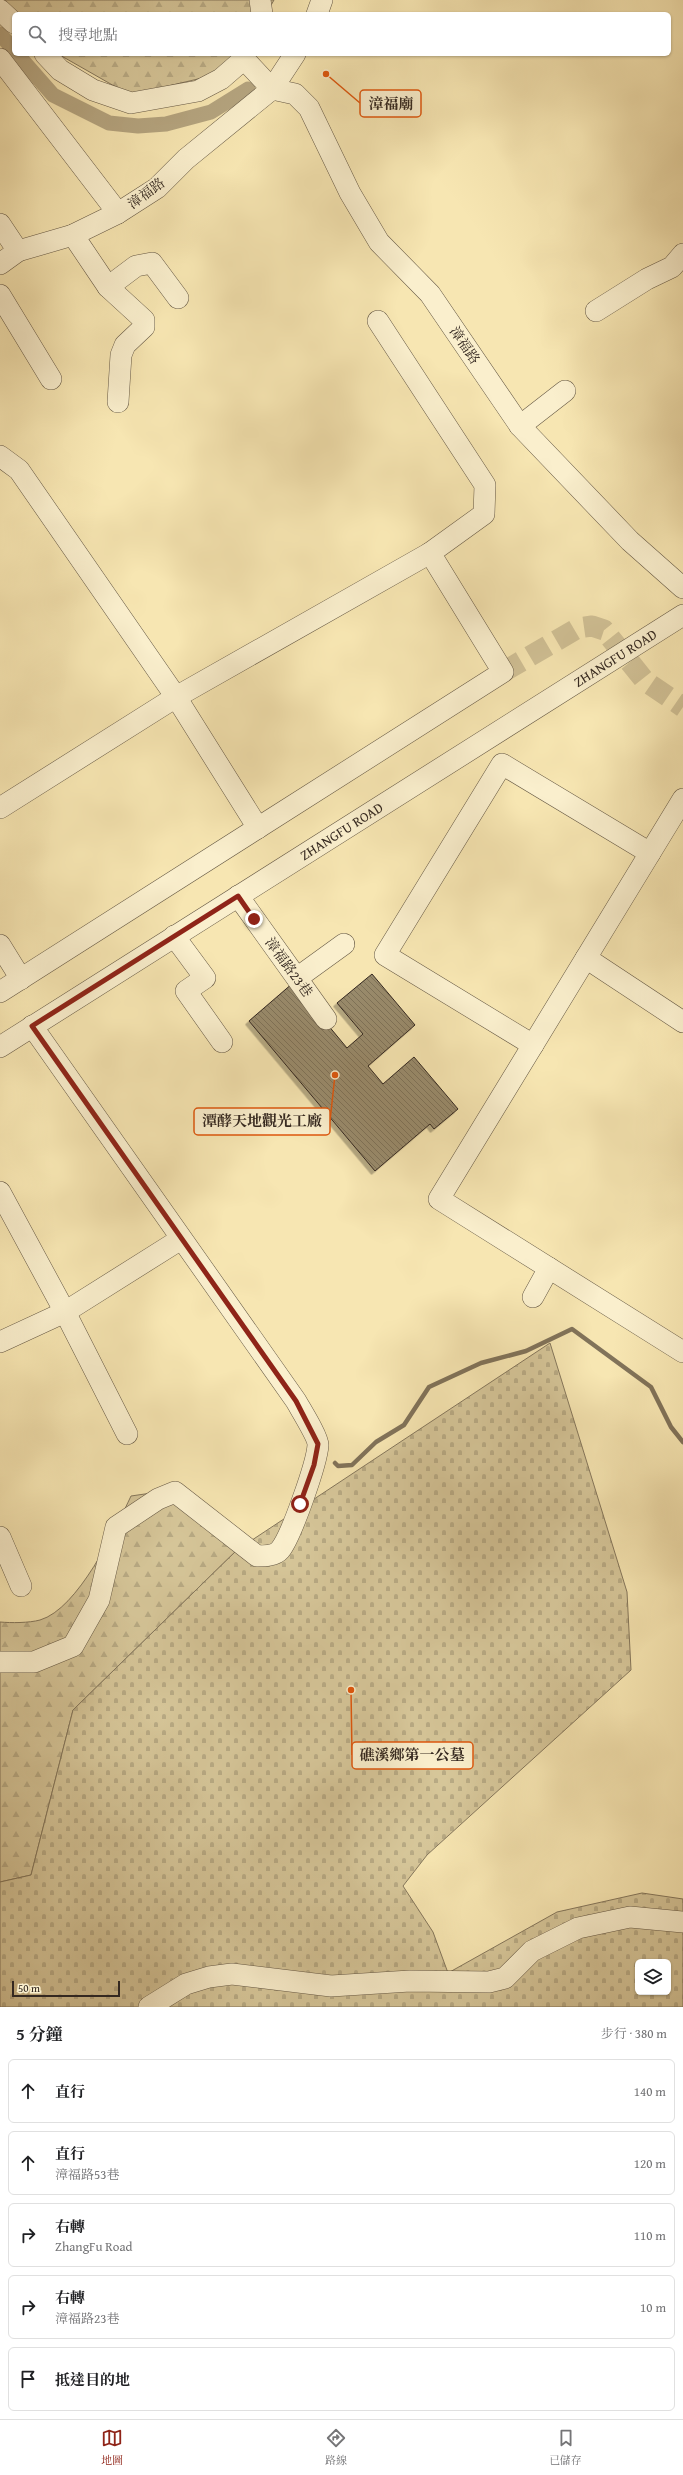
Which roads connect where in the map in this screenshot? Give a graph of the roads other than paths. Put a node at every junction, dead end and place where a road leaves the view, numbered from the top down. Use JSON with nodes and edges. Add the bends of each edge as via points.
{"nodes":[{"id":1,"x":260,"y":0,"type":"edge"},
{"id":2,"x":322,"y":0,"type":"edge"},
{"id":3,"x":0,"y":10,"type":"edge"},
{"id":4,"x":262,"y":12,"type":"edge"},
{"id":5,"x":318,"y":12,"type":"edge"},
{"id":6,"x":12,"y":21,"type":"edge"},
{"id":7,"x":47,"y":56,"type":"edge"},
{"id":8,"x":293,"y":56,"type":"edge"},
{"id":9,"x":0,"y":59,"type":"edge"},
{"id":10,"x":247,"y":60,"type":"edge"},
{"id":11,"x":269,"y":86,"type":"junction"},
{"id":12,"x":118,"y":212,"type":"junction"},
{"id":13,"x":0,"y":224,"type":"edge"},
{"id":14,"x":73,"y":235,"type":"junction"},
{"id":15,"x":18,"y":250,"type":"junction"},
{"id":16,"x":683,"y":254,"type":"edge"},
{"id":17,"x":0,"y":264,"type":"edge"},
{"id":18,"x":108,"y":287,"type":"junction"},
{"id":19,"x":0,"y":295,"type":"edge"},
{"id":20,"x":178,"y":298,"type":"dead end"},
{"id":21,"x":596,"y":311,"type":"dead end"},
{"id":22,"x":378,"y":321,"type":"dead end"},
{"id":23,"x":52,"y":379,"type":"dead end"},
{"id":24,"x":566,"y":392,"type":"dead end"},
{"id":25,"x":118,"y":402,"type":"dead end"},
{"id":26,"x":520,"y":426,"type":"junction"},
{"id":27,"x":0,"y":456,"type":"edge"},
{"id":28,"x":430,"y":553,"type":"junction"},
{"id":29,"x":683,"y":588,"type":"edge"},
{"id":30,"x":683,"y":615,"type":"edge"},
{"id":31,"x":176,"y":697,"type":"junction"},
{"id":32,"x":683,"y":798,"type":"edge"},
{"id":33,"x":0,"y":808,"type":"edge"},
{"id":34,"x":258,"y":828,"type":"junction"},
{"id":35,"x":650,"y":853,"type":"junction"},
{"id":36,"x":238,"y":896,"type":"junction"},
{"id":37,"x":174,"y":936,"type":"junction"},
{"id":38,"x":344,"y":944,"type":"dead end"},
{"id":39,"x":0,"y":945,"type":"edge"},
{"id":40,"x":586,"y":958,"type":"junction"},
{"id":41,"x":297,"y":978,"type":"junction"},
{"id":42,"x":21,"y":979,"type":"junction"},
{"id":43,"x":0,"y":992,"type":"edge"},
{"id":44,"x":326,"y":1019,"type":"dead end"},
{"id":45,"x":683,"y":1022,"type":"edge"},
{"id":46,"x":32,"y":1026,"type":"junction"},
{"id":47,"x":222,"y":1042,"type":"dead end"},
{"id":48,"x":533,"y":1045,"type":"junction"},
{"id":49,"x":0,"y":1046,"type":"edge"},
{"id":50,"x":0,"y":1192,"type":"edge"},
{"id":51,"x":181,"y":1239,"type":"junction"},
{"id":52,"x":549,"y":1268,"type":"junction"},
{"id":53,"x":533,"y":1297,"type":"dead end"},
{"id":54,"x":65,"y":1312,"type":"junction"},
{"id":55,"x":0,"y":1342,"type":"edge"},
{"id":56,"x":683,"y":1352,"type":"edge"},
{"id":57,"x":127,"y":1434,"type":"dead end"},
{"id":58,"x":0,"y":1537,"type":"edge"},
{"id":59,"x":20,"y":1586,"type":"dead end"},
{"id":60,"x":0,"y":1662,"type":"edge"},
{"id":61,"x":683,"y":1922,"type":"edge"},
{"id":62,"x":149,"y":2007,"type":"edge"}],
"edges":[{"from":1,"to":4,"type":"street"},
{"from":2,"to":5,"type":"street"},
{"from":3,"to":6,"type":"street"},
{"from":7,"to":10,"type":"street","via":[[60,70],[93,90],[131,103],[198,91],[221,79]]},
{"from":8,"to":11,"type":"street"},
{"from":9,"to":12,"type":"street"},
{"from":10,"to":11,"type":"street"},
{"from":11,"to":12,"type":"street","name":"漳福路","via":[[186,158],[157,188]]},
{"from":11,"to":26,"type":"street","name":"漳福路","via":[[294,94],[309,108],[350,193],[379,242],[430,294]]},
{"from":12,"to":14,"type":"street","name":"漳福路"},
{"from":13,"to":15,"type":"street"},
{"from":14,"to":15,"type":"street","name":"漳福路"},
{"from":14,"to":18,"type":"street"},
{"from":15,"to":17,"type":"street","name":"漳福路"},
{"from":16,"to":21,"type":"street","via":[[672,267],[647,279]]},
{"from":18,"to":20,"type":"street","via":[[136,266],[152,263]]},
{"from":18,"to":25,"type":"street","via":[[144,320],[144,327],[125,344],[121,355]]},
{"from":19,"to":23,"type":"street"},
{"from":22,"to":28,"type":"street","via":[[485,485],[484,514]]},
{"from":24,"to":26,"type":"street"},
{"from":26,"to":29,"type":"street","name":"漳福路","via":[[630,541]]},
{"from":27,"to":31,"type":"street","via":[[19,470]]},
{"from":28,"to":31,"type":"street"},
{"from":28,"to":34,"type":"street","via":[[503,672]]},
{"from":30,"to":36,"type":"street","name":"ZHANGFU ROAD"},
{"from":31,"to":33,"type":"street"},
{"from":31,"to":34,"type":"street"},
{"from":32,"to":35,"type":"street"},
{"from":34,"to":42,"type":"street"},
{"from":35,"to":40,"type":"street"},
{"from":35,"to":48,"type":"street","via":[[502,764],[397,935],[385,955]]},
{"from":36,"to":37,"type":"street","name":"ZHANGFU ROAD"},
{"from":36,"to":41,"type":"street","name":"漳福路23巷"},
{"from":37,"to":46,"type":"street","name":"ZHANGFU ROAD"},
{"from":37,"to":47,"type":"street","via":[[205,978],[186,991]]},
{"from":38,"to":41,"type":"street"},
{"from":39,"to":42,"type":"street"},
{"from":40,"to":45,"type":"street"},
{"from":40,"to":48,"type":"street"},
{"from":41,"to":44,"type":"street","name":"漳福路23巷"},
{"from":42,"to":43,"type":"street"},
{"from":46,"to":49,"type":"street","name":"ZHANGFU ROAD"},
{"from":46,"to":51,"type":"street"},
{"from":48,"to":52,"type":"street","via":[[439,1199]]},
{"from":50,"to":54,"type":"street"},
{"from":51,"to":54,"type":"street"},
{"from":51,"to":60,"type":"street","via":[[296,1401],[318,1444],[314,1465],[290,1529],[280,1550],[267,1556],[257,1556],[176,1492],[158,1498],[116,1527],[99,1600],[73,1646],[34,1662]]},
{"from":52,"to":53,"type":"street"},
{"from":52,"to":56,"type":"street"},
{"from":54,"to":55,"type":"street"},
{"from":54,"to":57,"type":"street"},
{"from":58,"to":59,"type":"street"},
{"from":61,"to":62,"type":"street","via":[[630,1917],[578,1928],[532,1951],[505,1978],[489,1982],[410,1981],[331,1986],[232,1974],[186,1984]]}]}
